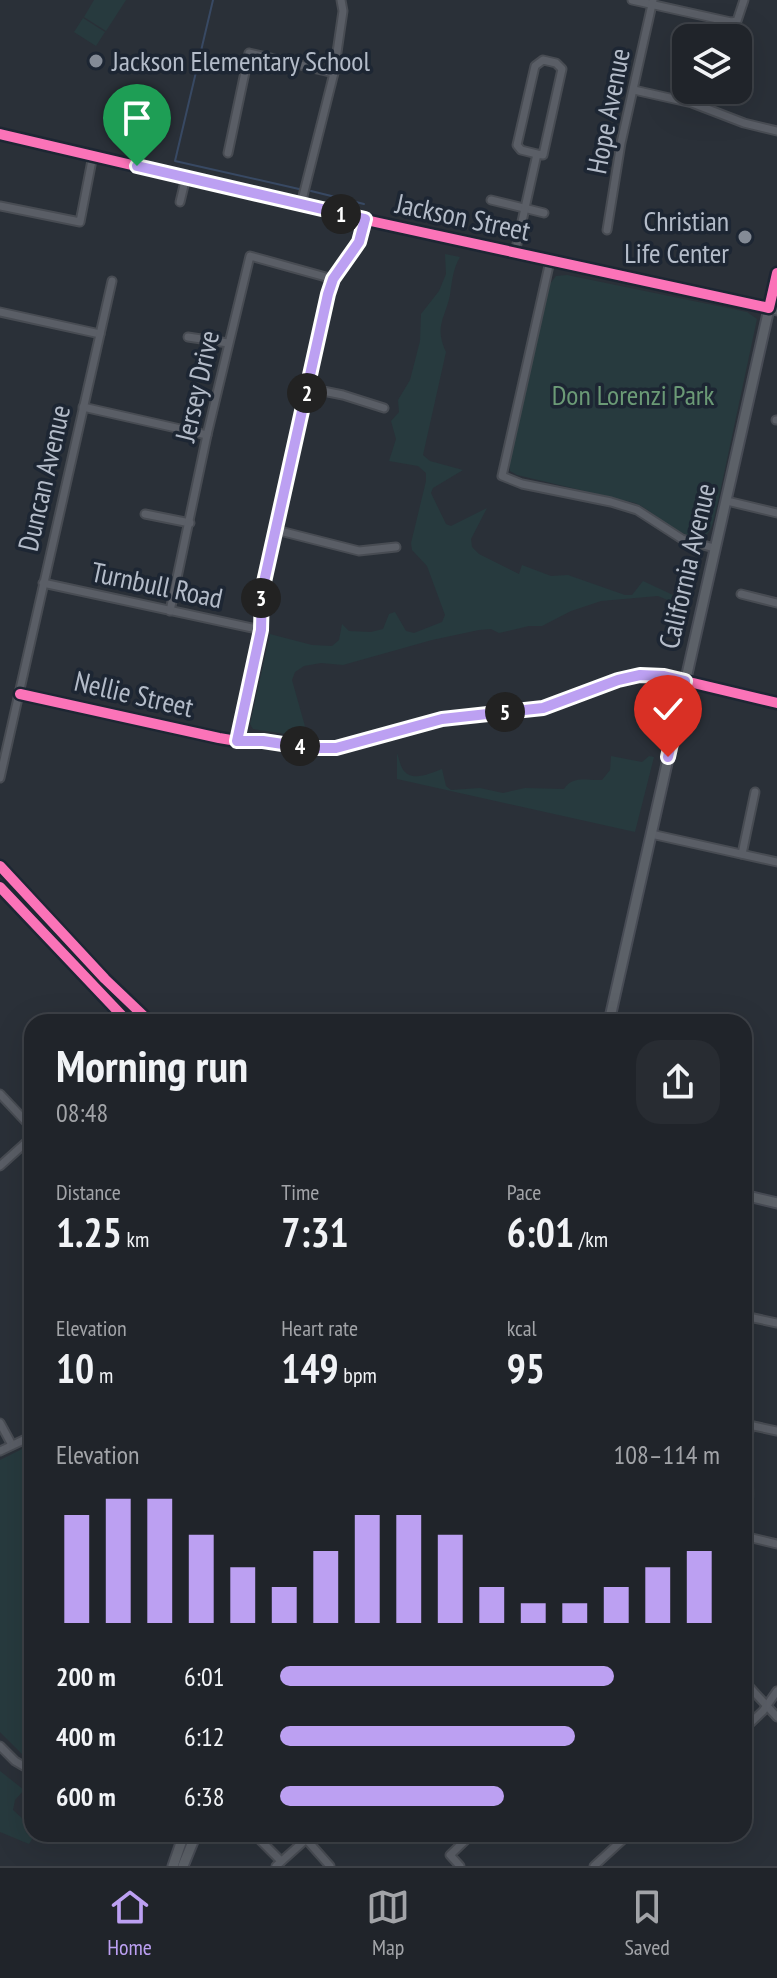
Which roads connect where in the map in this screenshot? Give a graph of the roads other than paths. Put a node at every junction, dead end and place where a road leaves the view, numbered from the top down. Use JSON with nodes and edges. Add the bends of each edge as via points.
{"nodes":[{"id":1,"x":341,"y":0,"type":"edge"},
{"id":2,"x":632,"y":0,"type":"edge"},
{"id":3,"x":744,"y":0,"type":"edge"},
{"id":4,"x":652,"y":2,"type":"edge"},
{"id":5,"x":334,"y":73,"type":"junction"},
{"id":6,"x":634,"y":90,"type":"junction"},
{"id":7,"x":777,"y":131,"type":"edge"},
{"id":8,"x":0,"y":134,"type":"edge"},
{"id":9,"x":228,"y":153,"type":"dead end"},
{"id":10,"x":537,"y":154,"type":"junction"},
{"id":11,"x":93,"y":155,"type":"junction"},
{"id":12,"x":186,"y":177,"type":"junction"},
{"id":13,"x":491,"y":200,"type":"dead end"},
{"id":14,"x":180,"y":202,"type":"dead end"},
{"id":15,"x":301,"y":204,"type":"junction"},
{"id":16,"x":0,"y":206,"type":"edge"},
{"id":17,"x":525,"y":208,"type":"junction"},
{"id":18,"x":544,"y":213,"type":"dead end"},
{"id":19,"x":365,"y":219,"type":"junction"},
{"id":20,"x":607,"y":230,"type":"dead end"},
{"id":21,"x":515,"y":253,"type":"junction"},
{"id":22,"x":550,"y":261,"type":"junction"},
{"id":23,"x":777,"y":273,"type":"edge"},
{"id":24,"x":333,"y":279,"type":"junction"},
{"id":25,"x":112,"y":281,"type":"dead end"},
{"id":26,"x":773,"y":309,"type":"edge"},
{"id":27,"x":0,"y":312,"type":"edge"},
{"id":28,"x":100,"y":334,"type":"junction"},
{"id":29,"x":188,"y":337,"type":"dead end"},
{"id":30,"x":228,"y":343,"type":"junction"},
{"id":31,"x":308,"y":388,"type":"junction"},
{"id":32,"x":83,"y":407,"type":"junction"},
{"id":33,"x":384,"y":408,"type":"dead end"},
{"id":34,"x":207,"y":435,"type":"junction"},
{"id":35,"x":727,"y":501,"type":"junction"},
{"id":36,"x":777,"y":513,"type":"edge"},
{"id":37,"x":145,"y":514,"type":"dead end"},
{"id":38,"x":190,"y":523,"type":"junction"},
{"id":39,"x":276,"y":530,"type":"junction"},
{"id":40,"x":396,"y":547,"type":"dead end"},
{"id":41,"x":714,"y":548,"type":"junction"},
{"id":42,"x":43,"y":583,"type":"junction"},
{"id":43,"x":741,"y":594,"type":"dead end"},
{"id":44,"x":777,"y":603,"type":"edge"},
{"id":45,"x":170,"y":611,"type":"junction"},
{"id":46,"x":261,"y":630,"type":"junction"},
{"id":47,"x":685,"y":681,"type":"junction"},
{"id":48,"x":20,"y":694,"type":"junction"},
{"id":49,"x":777,"y":703,"type":"edge"},
{"id":50,"x":237,"y":741,"type":"junction"},
{"id":51,"x":0,"y":778,"type":"edge"},
{"id":52,"x":755,"y":792,"type":"dead end"},
{"id":53,"x":651,"y":834,"type":"junction"},
{"id":54,"x":742,"y":854,"type":"junction"},
{"id":55,"x":777,"y":862,"type":"edge"},
{"id":56,"x":0,"y":866,"type":"edge"},
{"id":57,"x":0,"y":887,"type":"edge"},
{"id":58,"x":82,"y":976,"type":"junction"},
{"id":59,"x":129,"y":1004,"type":"junction"},
{"id":60,"x":120,"y":1014,"type":"edge"},
{"id":61,"x":141,"y":1014,"type":"edge"},
{"id":62,"x":611,"y":1014,"type":"edge"},
{"id":63,"x":0,"y":1094,"type":"edge"},
{"id":64,"x":24,"y":1120,"type":"edge"},
{"id":65,"x":24,"y":1144,"type":"edge"},
{"id":66,"x":0,"y":1166,"type":"edge"},
{"id":67,"x":752,"y":1197,"type":"edge"},
{"id":68,"x":777,"y":1203,"type":"edge"},
{"id":69,"x":752,"y":1318,"type":"edge"},
{"id":70,"x":777,"y":1323,"type":"edge"},
{"id":71,"x":0,"y":1423,"type":"edge"},
{"id":72,"x":752,"y":1426,"type":"edge"},
{"id":73,"x":777,"y":1431,"type":"edge"},
{"id":74,"x":24,"y":1440,"type":"edge"},
{"id":75,"x":12,"y":1445,"type":"junction"},
{"id":76,"x":0,"y":1451,"type":"edge"},
{"id":77,"x":752,"y":1538,"type":"edge"},
{"id":78,"x":777,"y":1544,"type":"edge"},
{"id":79,"x":752,"y":1690,"type":"edge"},
{"id":80,"x":777,"y":1691,"type":"edge"},
{"id":81,"x":767,"y":1706,"type":"junction"},
{"id":82,"x":777,"y":1717,"type":"edge"},
{"id":83,"x":752,"y":1721,"type":"edge"},
{"id":84,"x":0,"y":1746,"type":"edge"},
{"id":85,"x":24,"y":1766,"type":"edge"},
{"id":86,"x":181,"y":1842,"type":"edge"},
{"id":87,"x":193,"y":1842,"type":"edge"},
{"id":88,"x":261,"y":1842,"type":"edge"},
{"id":89,"x":303,"y":1842,"type":"edge"},
{"id":90,"x":313,"y":1842,"type":"edge"},
{"id":91,"x":464,"y":1842,"type":"edge"},
{"id":92,"x":620,"y":1842,"type":"edge"},
{"id":93,"x":279,"y":1864,"type":"edge"},
{"id":94,"x":173,"y":1866,"type":"edge"},
{"id":95,"x":183,"y":1866,"type":"edge"},
{"id":96,"x":330,"y":1866,"type":"edge"},
{"id":97,"x":460,"y":1866,"type":"edge"},
{"id":98,"x":594,"y":1866,"type":"edge"}],
"edges":[{"from":1,"to":5,"type":"street"},
{"from":2,"to":4,"type":"street"},
{"from":3,"to":4,"type":"street","via":[[737,21]]},
{"from":4,"to":6,"type":"street","name":"Hope Avenue"},
{"from":5,"to":9,"type":"street","via":[[249,53]]},
{"from":5,"to":15,"type":"street"},
{"from":6,"to":7,"type":"street"},
{"from":6,"to":20,"type":"street","name":"Hope Avenue"},
{"from":8,"to":11,"type":"main road","name":"Jackson Street"},
{"from":10,"to":10,"type":"street","via":[[543,155],[562,69],[543,60],[535,66],[517,145]]},
{"from":10,"to":17,"type":"street"},
{"from":11,"to":12,"type":"main road","name":"Jackson Street"},
{"from":11,"to":16,"type":"street","via":[[80,222]]},
{"from":12,"to":14,"type":"street"},
{"from":12,"to":15,"type":"main road","name":"Jackson Street"},
{"from":13,"to":17,"type":"street"},
{"from":15,"to":19,"type":"main road","name":"Jackson Street"},
{"from":17,"to":18,"type":"street"},
{"from":17,"to":21,"type":"street"},
{"from":19,"to":21,"type":"main road","name":"Jackson Street"},
{"from":19,"to":24,"type":"street","via":[[359,242]]},
{"from":21,"to":22,"type":"main road","name":"Jackson Street"},
{"from":22,"to":26,"type":"main road","name":"Jackson Street"},
{"from":22,"to":41,"type":"street","via":[[502,476],[637,510],[682,539]]},
{"from":23,"to":26,"type":"main road","name":"California Avenue"},
{"from":24,"to":30,"type":"street","name":"Jersey Drive","via":[[250,256]]},
{"from":24,"to":31,"type":"street"},
{"from":25,"to":28,"type":"street","name":"Duncan Avenue"},
{"from":26,"to":35,"type":"main road","name":"California Avenue"},
{"from":27,"to":28,"type":"street"},
{"from":28,"to":32,"type":"street","name":"Duncan Avenue"},
{"from":29,"to":30,"type":"street"},
{"from":30,"to":34,"type":"street","name":"Jersey Drive"},
{"from":31,"to":33,"type":"street"},
{"from":31,"to":39,"type":"street"},
{"from":32,"to":34,"type":"street"},
{"from":32,"to":42,"type":"street","name":"Duncan Avenue"},
{"from":34,"to":38,"type":"street","name":"Jersey Drive"},
{"from":35,"to":36,"type":"street"},
{"from":35,"to":41,"type":"main road","name":"California Avenue"},
{"from":37,"to":38,"type":"street"},
{"from":38,"to":45,"type":"street","name":"Jersey Drive"},
{"from":39,"to":40,"type":"street","via":[[359,551]]},
{"from":39,"to":46,"type":"street","via":[[262,591]]},
{"from":41,"to":47,"type":"main road","name":"California Avenue"},
{"from":42,"to":45,"type":"street","name":"Turnbull Road"},
{"from":42,"to":48,"type":"street","name":"Duncan Avenue"},
{"from":43,"to":44,"type":"street"},
{"from":45,"to":46,"type":"street","name":"Turnbull Road"},
{"from":46,"to":50,"type":"street"},
{"from":47,"to":49,"type":"street","name":"Nellie Street"},
{"from":47,"to":50,"type":"street","name":"Nellie Street","via":[[640,675],[543,708],[442,719],[336,748]]},
{"from":47,"to":53,"type":"main road","name":"California Avenue"},
{"from":48,"to":50,"type":"street","name":"Nellie Street"},
{"from":48,"to":51,"type":"street","name":"Duncan Avenue"},
{"from":52,"to":54,"type":"street"},
{"from":53,"to":54,"type":"street"},
{"from":53,"to":62,"type":"main road","name":"California Avenue"},
{"from":54,"to":55,"type":"street"},
{"from":56,"to":59,"type":"main road"},
{"from":57,"to":58,"type":"main road"},
{"from":58,"to":59,"type":"main road","via":[[89,973],[116,999]]},
{"from":58,"to":60,"type":"main road"},
{"from":59,"to":61,"type":"main road"},
{"from":63,"to":64,"type":"street"},
{"from":65,"to":66,"type":"street"},
{"from":67,"to":68,"type":"main road"},
{"from":69,"to":70,"type":"street"},
{"from":71,"to":75,"type":"street"},
{"from":72,"to":73,"type":"street"},
{"from":74,"to":75,"type":"street"},
{"from":75,"to":76,"type":"street"},
{"from":77,"to":78,"type":"street"},
{"from":79,"to":81,"type":"street"},
{"from":80,"to":81,"type":"street"},
{"from":81,"to":82,"type":"street"},
{"from":81,"to":83,"type":"street"},
{"from":84,"to":85,"type":"street"},
{"from":86,"to":94,"type":"main road"},
{"from":87,"to":95,"type":"main road"},
{"from":88,"to":93,"type":"street"},
{"from":89,"to":93,"type":"street"},
{"from":90,"to":96,"type":"street"},
{"from":91,"to":97,"type":"street","via":[[450,1855]]},
{"from":92,"to":98,"type":"street"}]}
